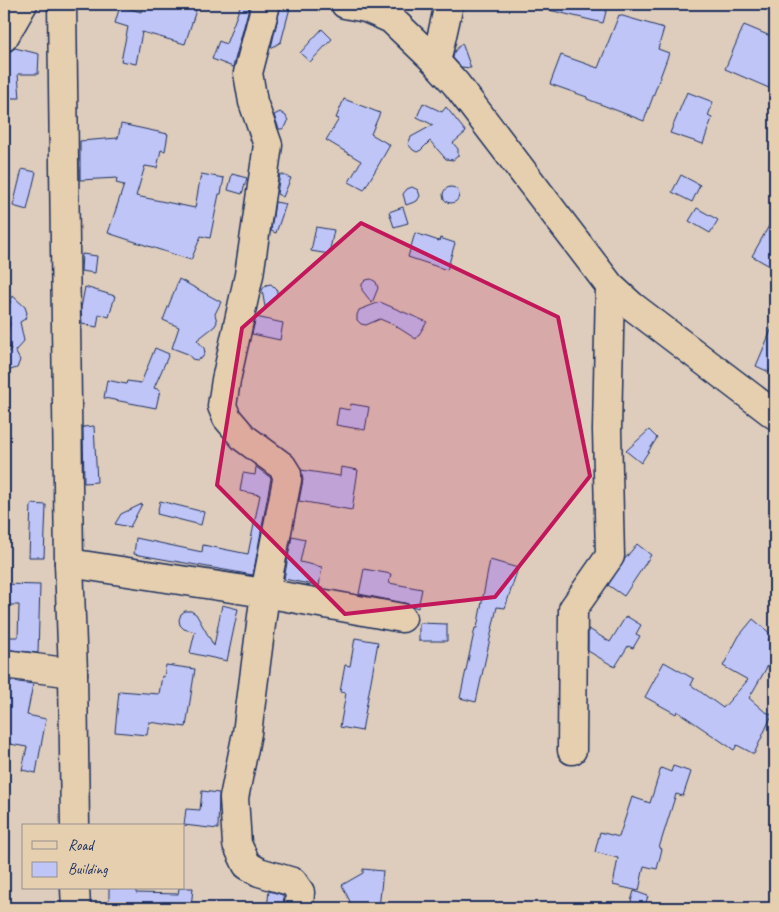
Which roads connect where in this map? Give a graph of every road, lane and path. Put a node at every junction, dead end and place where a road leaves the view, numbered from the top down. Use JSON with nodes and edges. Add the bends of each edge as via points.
{"nodes":[{"id":1,"x":23,"y":4,"type":"edge"},
{"id":2,"x":62,"y":4,"type":"edge"},
{"id":3,"x":266,"y":4,"type":"edge"},
{"id":4,"x":449,"y":4,"type":"edge"},
{"id":5,"x":360,"y":5,"type":"edge"},
{"id":6,"x":4,"y":37,"type":"edge"},
{"id":7,"x":436,"y":62,"type":"junction"},
{"id":8,"x":610,"y":286,"type":"junction"},
{"id":9,"x":775,"y":415,"type":"edge"},
{"id":10,"x":69,"y":563,"type":"junction"},
{"id":11,"x":265,"y":593,"type":"junction"},
{"id":12,"x":402,"y":618,"type":"dead end"},
{"id":13,"x":4,"y":664,"type":"edge"},
{"id":14,"x":73,"y":673,"type":"junction"},
{"id":15,"x":572,"y":750,"type":"dead end"},
{"id":16,"x":75,"y":824,"type":"edge"},
{"id":17,"x":75,"y":890,"type":"edge"},
{"id":18,"x":76,"y":908,"type":"edge"},
{"id":19,"x":299,"y":908,"type":"edge"}],
"edges":[{"from":1,"to":6,"type":"street"},
{"from":2,"to":10,"type":"street"},
{"from":3,"to":11,"type":"street","via":[[248,73],[253,102],[268,145],[249,275],[222,406],[227,418],[244,438],[282,466],[287,474]]},
{"from":4,"to":7,"type":"street"},
{"from":5,"to":7,"type":"street","via":[[392,18]]},
{"from":7,"to":8,"type":"street","via":[[462,91]]},
{"from":8,"to":9,"type":"street"},
{"from":8,"to":15,"type":"street","via":[[607,430],[610,556],[573,609]]},
{"from":10,"to":11,"type":"street"},
{"from":10,"to":14,"type":"street"},
{"from":11,"to":12,"type":"street"},
{"from":11,"to":19,"type":"street","via":[[247,733],[234,798],[238,844],[247,865],[259,872],[294,882],[300,892]]},
{"from":13,"to":14,"type":"street"},
{"from":14,"to":16,"type":"street"},
{"from":17,"to":18,"type":"street"}]}
